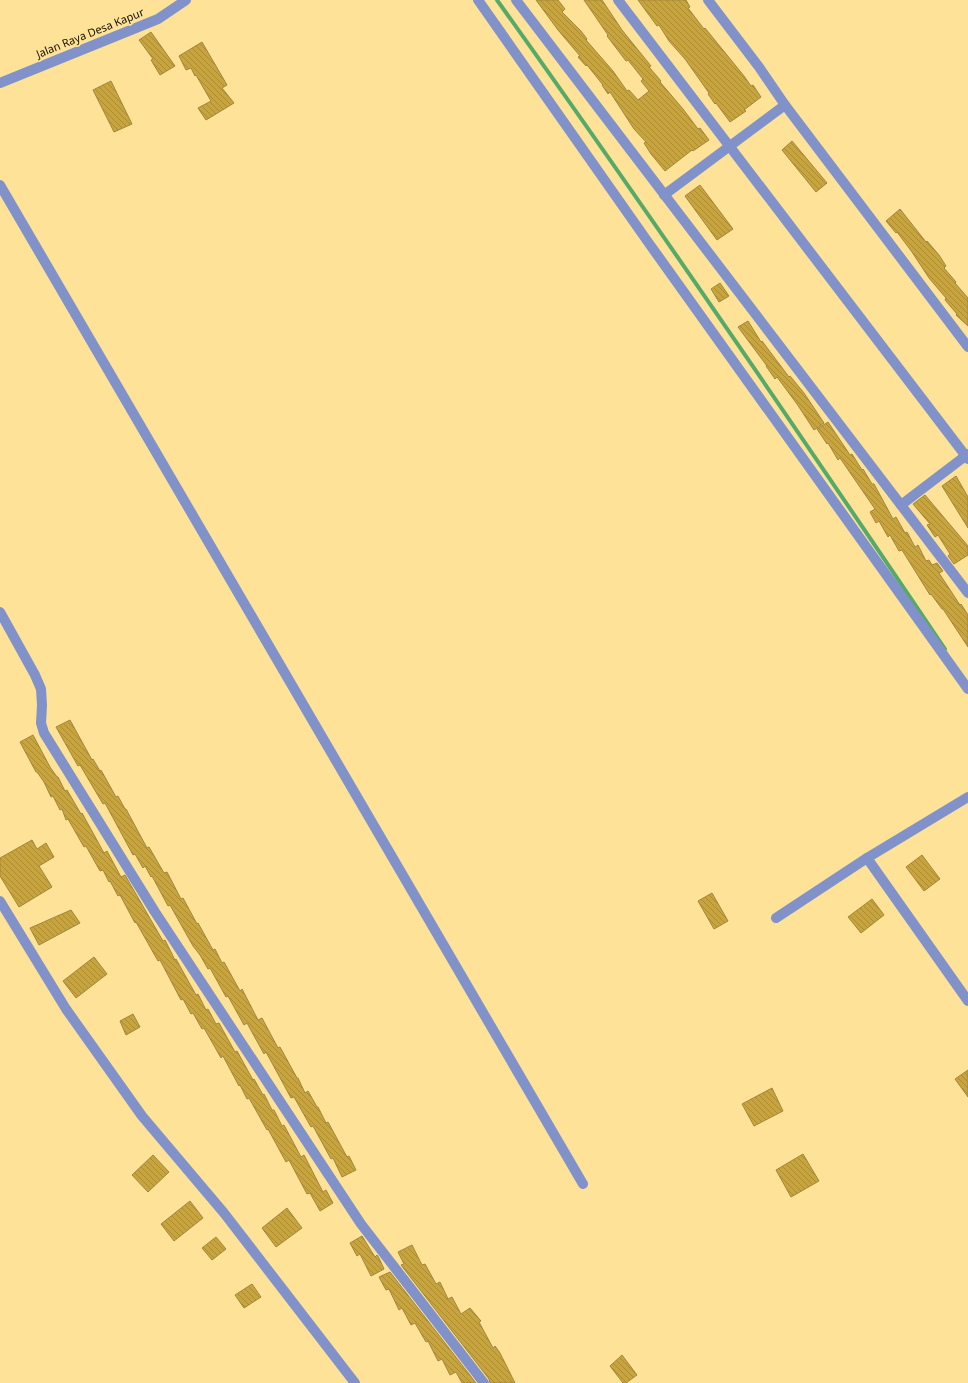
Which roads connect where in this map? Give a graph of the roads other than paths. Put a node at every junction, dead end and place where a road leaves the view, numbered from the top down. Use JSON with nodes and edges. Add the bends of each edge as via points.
{"nodes":[{"id":1,"x":186,"y":0,"type":"edge"},
{"id":2,"x":478,"y":0,"type":"edge"},
{"id":3,"x":516,"y":0,"type":"edge"},
{"id":4,"x":618,"y":0,"type":"edge"},
{"id":5,"x":708,"y":0,"type":"edge"},
{"id":6,"x":0,"y":83,"type":"edge"},
{"id":7,"x":785,"y":106,"type":"junction"},
{"id":8,"x":729,"y":147,"type":"junction"},
{"id":9,"x":0,"y":185,"type":"edge"},
{"id":10,"x":664,"y":195,"type":"junction"},
{"id":11,"x":968,"y":347,"type":"edge"},
{"id":12,"x":967,"y":456,"type":"edge"},
{"id":13,"x":901,"y":505,"type":"junction"},
{"id":14,"x":968,"y":593,"type":"edge"},
{"id":15,"x":0,"y":612,"type":"edge"},
{"id":16,"x":968,"y":689,"type":"edge"},
{"id":17,"x":968,"y":797,"type":"edge"},
{"id":18,"x":867,"y":858,"type":"junction"},
{"id":19,"x":0,"y":901,"type":"edge"},
{"id":20,"x":776,"y":918,"type":"dead end"},
{"id":21,"x":968,"y":1001,"type":"edge"},
{"id":22,"x":583,"y":1184,"type":"dead end"},
{"id":23,"x":355,"y":1383,"type":"edge"},
{"id":24,"x":484,"y":1383,"type":"edge"}],
"edges":[{"from":1,"to":6,"type":"street","name":"Jalan Raya Desa Kapur","via":[[158,19]]},
{"from":2,"to":16,"type":"street"},
{"from":3,"to":10,"type":"street"},
{"from":4,"to":8,"type":"street"},
{"from":5,"to":7,"type":"street"},
{"from":7,"to":8,"type":"street"},
{"from":7,"to":11,"type":"street"},
{"from":8,"to":10,"type":"street"},
{"from":8,"to":12,"type":"street"},
{"from":9,"to":22,"type":"street"},
{"from":10,"to":13,"type":"street"},
{"from":12,"to":13,"type":"street"},
{"from":13,"to":14,"type":"street"},
{"from":15,"to":24,"type":"street","via":[[41,689],[40,723],[44,733],[155,912],[361,1224]]},
{"from":17,"to":18,"type":"street"},
{"from":18,"to":20,"type":"street"},
{"from":18,"to":21,"type":"street"},
{"from":19,"to":23,"type":"street","via":[[66,1009],[142,1116],[224,1213]]}]}
